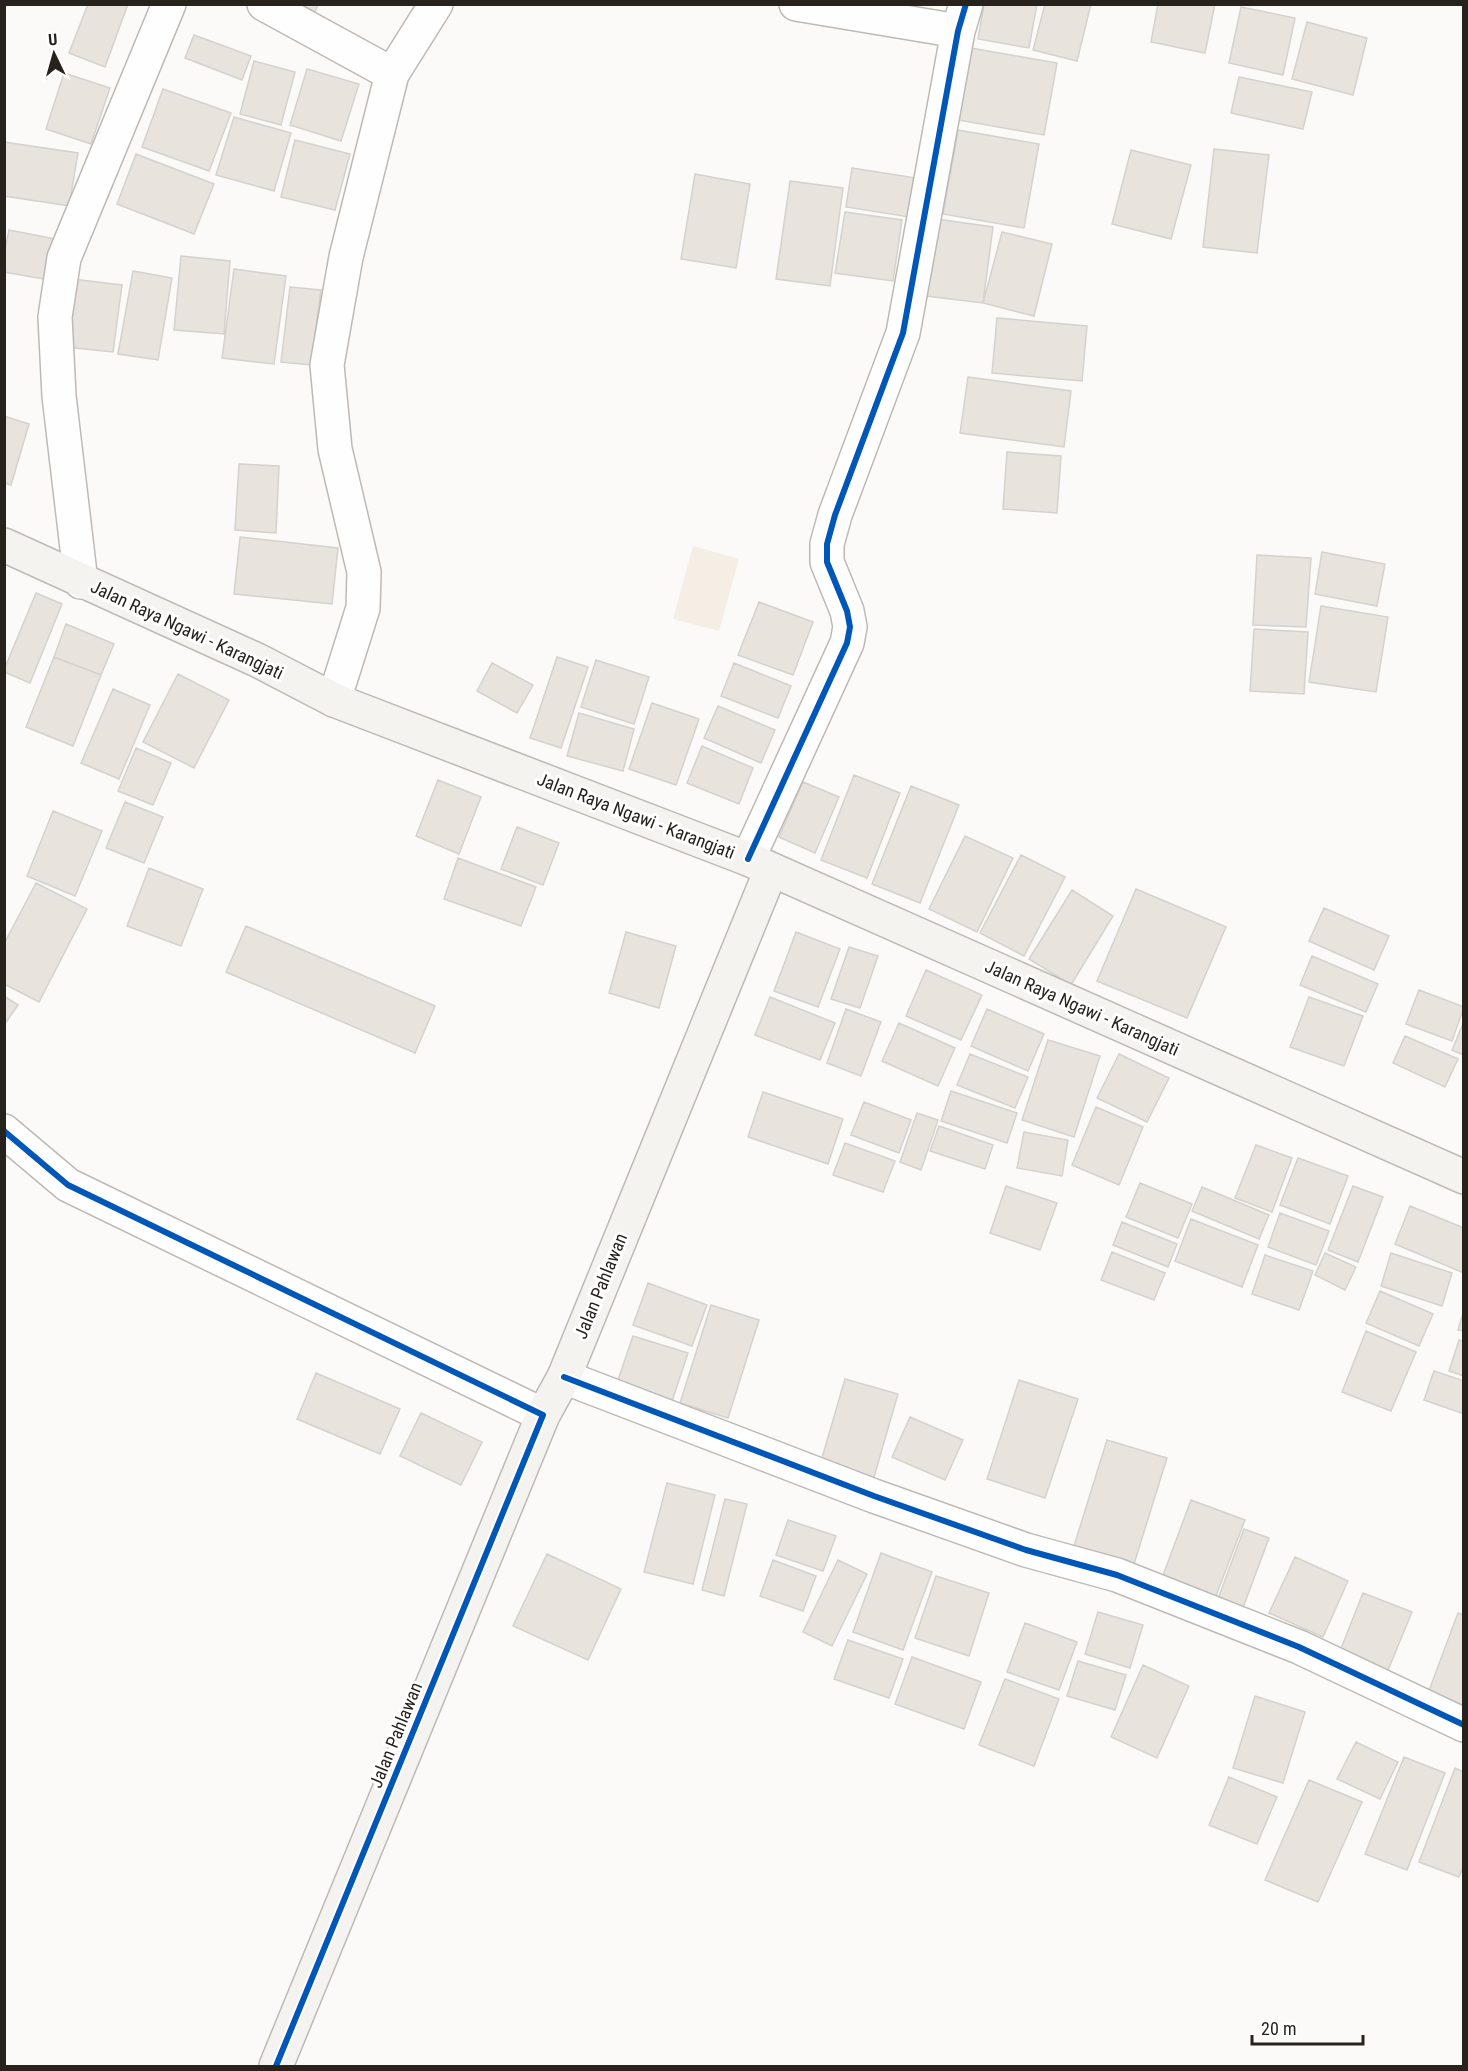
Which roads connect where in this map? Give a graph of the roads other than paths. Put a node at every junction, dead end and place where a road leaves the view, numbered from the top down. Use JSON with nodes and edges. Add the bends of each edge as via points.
{"nodes":[{"id":1,"x":169,"y":4,"type":"edge"},
{"id":2,"x":264,"y":4,"type":"edge"},
{"id":3,"x":436,"y":4,"type":"edge"},
{"id":4,"x":796,"y":4,"type":"edge"},
{"id":5,"x":962,"y":18,"type":"edge"},
{"id":6,"x":392,"y":74,"type":"junction"},
{"id":7,"x":4,"y":545,"type":"edge"},
{"id":8,"x":81,"y":582,"type":"junction"},
{"id":9,"x":334,"y":700,"type":"junction"},
{"id":10,"x":760,"y":865,"type":"junction"},
{"id":11,"x":4,"y":1131,"type":"edge"},
{"id":12,"x":1464,"y":1177,"type":"edge"},
{"id":13,"x":564,"y":1377,"type":"junction"},
{"id":14,"x":543,"y":1415,"type":"junction"},
{"id":15,"x":1464,"y":1725,"type":"edge"},
{"id":16,"x":276,"y":2067,"type":"edge"}],
"edges":[{"from":1,"to":8,"type":"street","via":[[64,258],[55,317],[59,396]]},
{"from":2,"to":6,"type":"street"},
{"from":3,"to":6,"type":"street"},
{"from":4,"to":5,"type":"street"},
{"from":5,"to":10,"type":"street","via":[[903,333],[827,544],[828,562],[847,611],[847,642]]},
{"from":6,"to":9,"type":"street","via":[[346,257],[327,365],[335,449],[364,572],[363,608]]},
{"from":7,"to":8,"type":"main road","name":"Jalan Raya Ngawi - Karangjati"},
{"from":8,"to":9,"type":"main road","name":"Jalan Raya Ngawi - Karangjati","via":[[257,660]]},
{"from":9,"to":10,"type":"main road","name":"Jalan Raya Ngawi - Karangjati"},
{"from":10,"to":12,"type":"main road","name":"Jalan Raya Ngawi - Karangjati"},
{"from":10,"to":13,"type":"main road","name":"Jalan Pahlawan"},
{"from":11,"to":14,"type":"street","via":[[68,1185]]},
{"from":13,"to":14,"type":"main road","name":"Jalan Pahlawan"},
{"from":13,"to":15,"type":"street","via":[[885,1500],[1026,1550],[1117,1575],[1299,1647]]},
{"from":14,"to":16,"type":"main road","name":"Jalan Pahlawan"}]}
